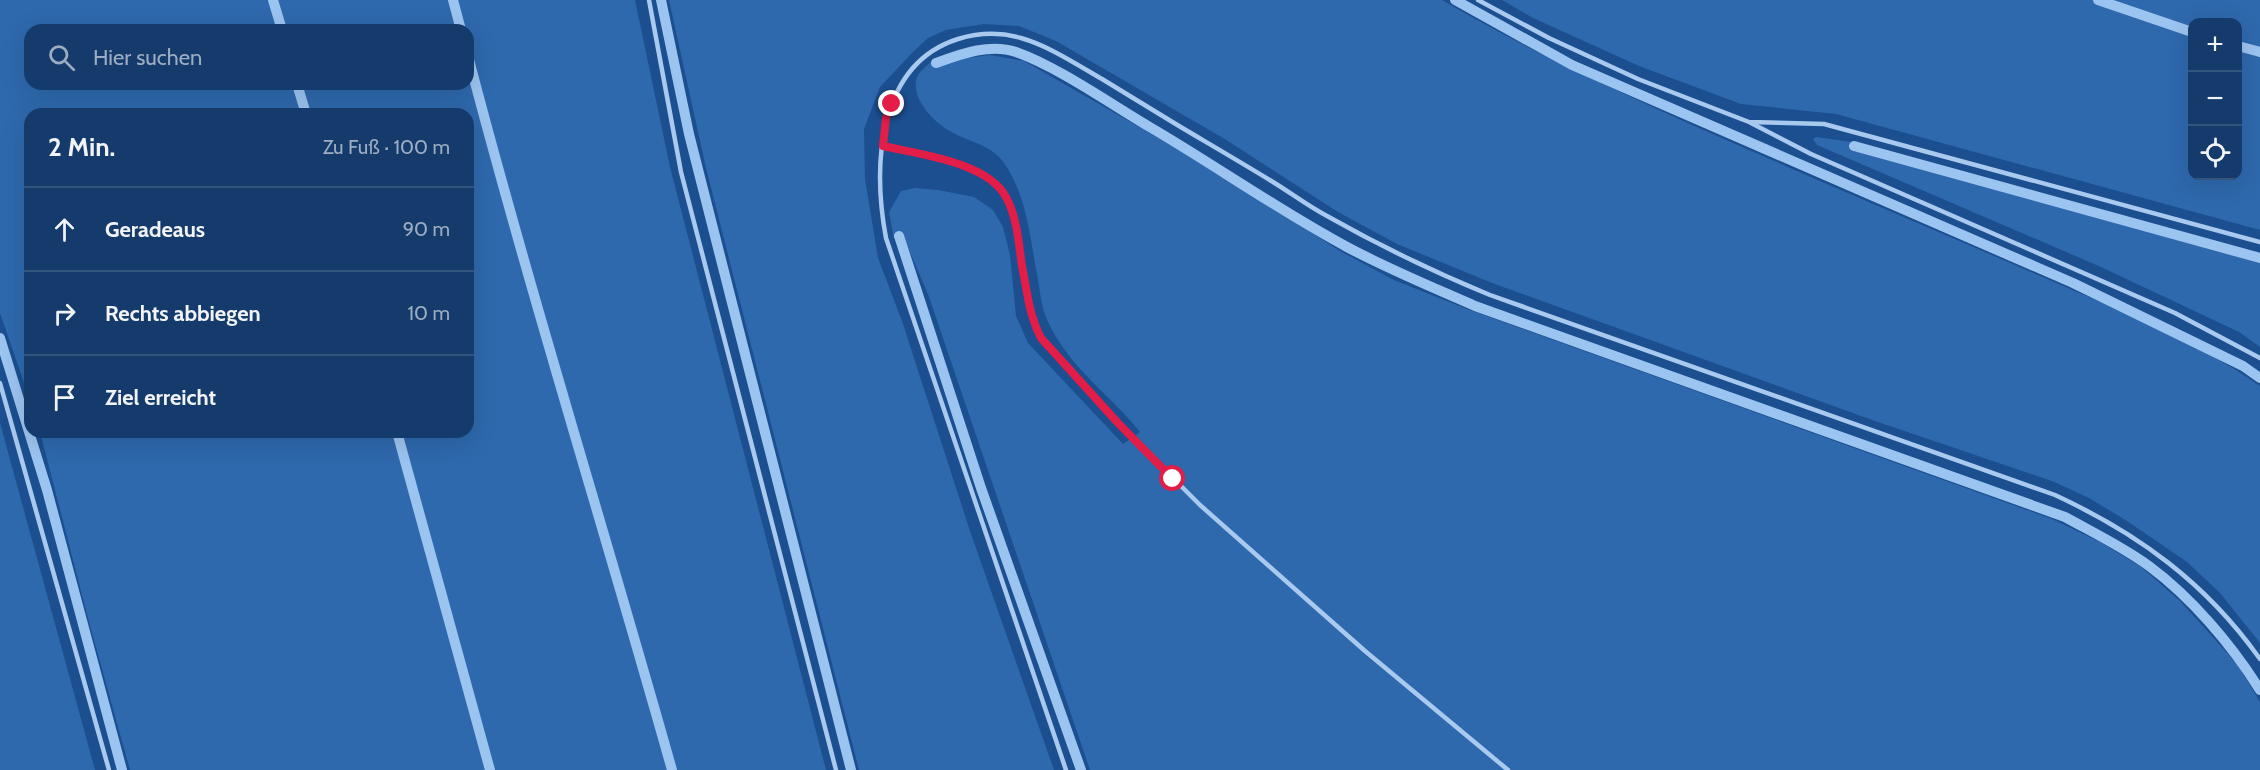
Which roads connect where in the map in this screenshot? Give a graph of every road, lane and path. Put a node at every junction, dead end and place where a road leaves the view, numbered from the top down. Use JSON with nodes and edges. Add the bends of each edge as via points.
{"nodes":[{"id":1,"x":649,"y":0,"type":"edge"},
{"id":2,"x":1478,"y":0,"type":"edge"},
{"id":3,"x":1749,"y":122,"type":"junction"},
{"id":4,"x":883,"y":146,"type":"junction"},
{"id":5,"x":2260,"y":242,"type":"edge"},
{"id":6,"x":2260,"y":358,"type":"edge"},
{"id":7,"x":0,"y":383,"type":"edge"},
{"id":8,"x":2260,"y":658,"type":"edge"},
{"id":9,"x":109,"y":770,"type":"edge"},
{"id":10,"x":836,"y":770,"type":"edge"},
{"id":11,"x":1066,"y":770,"type":"edge"},
{"id":12,"x":1508,"y":770,"type":"edge"}],
"edges":[{"from":1,"to":10,"type":"lane","via":[[681,172]]},
{"from":2,"to":3,"type":"lane","via":[[1638,79]]},
{"from":3,"to":5,"type":"lane","via":[[1824,124]]},
{"from":3,"to":6,"type":"lane","via":[[1811,154],[2175,313]]},
{"from":4,"to":8,"type":"lane","via":[[886,118],[897,90],[926,56],[944,44],[966,37],[993,33],[1020,38],[1081,66],[1324,215],[1432,271],[2055,495],[2096,514],[2133,536],[2203,591]]},
{"from":4,"to":11,"type":"lane","via":[[880,192],[886,238]]},
{"from":4,"to":12,"type":"lane","via":[[954,163],[992,180],[1007,198],[1033,322],[1041,338],[1200,505],[1365,651]]},
{"from":7,"to":9,"type":"lane"}]}
